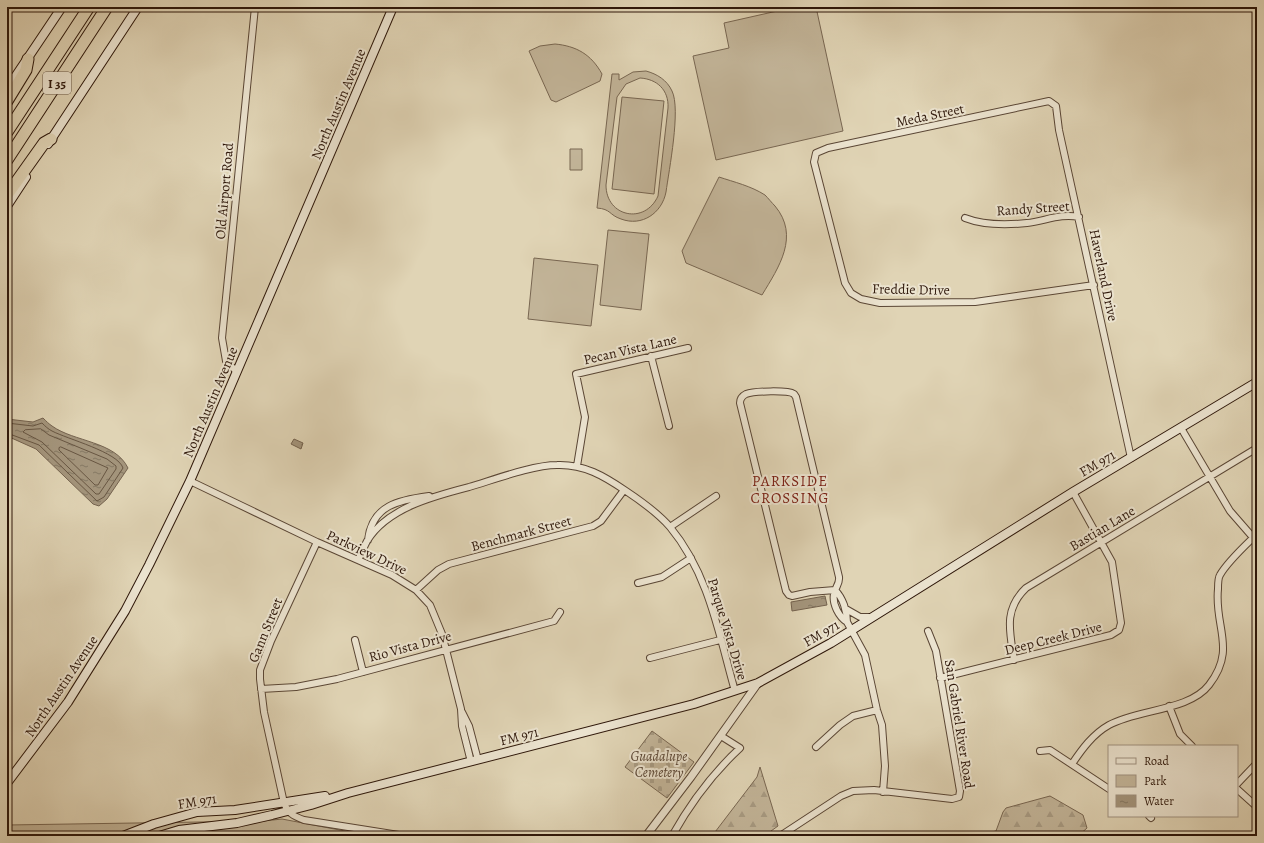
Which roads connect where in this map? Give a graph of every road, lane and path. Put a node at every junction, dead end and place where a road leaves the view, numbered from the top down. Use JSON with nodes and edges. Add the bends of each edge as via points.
{"nodes":[{"id":1,"x":62,"y":7,"type":"edge"},
{"id":2,"x":89,"y":7,"type":"edge"},
{"id":3,"x":106,"y":7,"type":"edge"},
{"id":4,"x":138,"y":7,"type":"edge"},
{"id":5,"x":254,"y":7,"type":"edge"},
{"id":6,"x":393,"y":7,"type":"edge"},
{"id":7,"x":28,"y":59,"type":"junction"},
{"id":8,"x":7,"y":89,"type":"edge"},
{"id":9,"x":7,"y":100,"type":"edge"},
{"id":10,"x":1049,"y":101,"type":"joint"},
{"id":11,"x":7,"y":132,"type":"edge"},
{"id":12,"x":51,"y":139,"type":"junction"},
{"id":13,"x":816,"y":153,"type":"joint"},
{"id":14,"x":7,"y":160,"type":"edge"},
{"id":15,"x":7,"y":195,"type":"edge"},
{"id":16,"x":7,"y":206,"type":"edge"},
{"id":17,"x":1079,"y":217,"type":"junction"},
{"id":18,"x":965,"y":218,"type":"dead end"},
{"id":19,"x":1094,"y":285,"type":"junction"},
{"id":20,"x":688,"y":348,"type":"dead end"},
{"id":21,"x":651,"y":356,"type":"junction"},
{"id":22,"x":237,"y":372,"type":"junction"},
{"id":23,"x":1257,"y":382,"type":"edge"},
{"id":24,"x":668,"y":426,"type":"dead end"},
{"id":25,"x":1181,"y":428,"type":"junction"},
{"id":26,"x":1257,"y":448,"type":"edge"},
{"id":27,"x":1131,"y":458,"type":"junction"},
{"id":28,"x":577,"y":466,"type":"junction"},
{"id":29,"x":1209,"y":477,"type":"junction"},
{"id":30,"x":190,"y":481,"type":"junction"},
{"id":31,"x":624,"y":490,"type":"junction"},
{"id":32,"x":1073,"y":492,"type":"junction"},
{"id":33,"x":437,"y":495,"type":"junction"},
{"id":34,"x":716,"y":496,"type":"dead end"},
{"id":35,"x":670,"y":527,"type":"junction"},
{"id":36,"x":1256,"y":538,"type":"edge"},
{"id":37,"x":368,"y":540,"type":"junction"},
{"id":38,"x":317,"y":542,"type":"junction"},
{"id":39,"x":1102,"y":542,"type":"junction"},
{"id":40,"x":691,"y":558,"type":"junction"},
{"id":41,"x":358,"y":560,"type":"junction"},
{"id":42,"x":638,"y":583,"type":"dead end"},
{"id":43,"x":416,"y":590,"type":"junction"},
{"id":44,"x":835,"y":590,"type":"junction"},
{"id":45,"x":846,"y":609,"type":"junction"},
{"id":46,"x":560,"y":612,"type":"dead end"},
{"id":47,"x":873,"y":617,"type":"junction"},
{"id":48,"x":847,"y":622,"type":"junction"},
{"id":49,"x":852,"y":630,"type":"junction"},
{"id":50,"x":928,"y":631,"type":"dead end"},
{"id":51,"x":355,"y":640,"type":"dead end"},
{"id":52,"x":720,"y":640,"type":"junction"},
{"id":53,"x":446,"y":649,"type":"junction"},
{"id":54,"x":650,"y":658,"type":"dead end"},
{"id":55,"x":1014,"y":660,"type":"junction"},
{"id":56,"x":363,"y":672,"type":"junction"},
{"id":57,"x":940,"y":678,"type":"junction"},
{"id":58,"x":758,"y":683,"type":"junction"},
{"id":59,"x":261,"y":689,"type":"junction"},
{"id":60,"x":735,"y":691,"type":"junction"},
{"id":61,"x":1169,"y":706,"type":"junction"},
{"id":62,"x":876,"y":710,"type":"junction"},
{"id":63,"x":721,"y":736,"type":"junction"},
{"id":64,"x":1191,"y":745,"type":"edge"},
{"id":65,"x":816,"y":747,"type":"dead end"},
{"id":66,"x":1040,"y":751,"type":"dead end"},
{"id":67,"x":475,"y":761,"type":"junction"},
{"id":68,"x":1257,"y":762,"type":"edge"},
{"id":69,"x":1072,"y":764,"type":"junction"},
{"id":70,"x":7,"y":783,"type":"edge"},
{"id":71,"x":1238,"y":783,"type":"edge"},
{"id":72,"x":1108,"y":788,"type":"edge"},
{"id":73,"x":1238,"y":790,"type":"edge"},
{"id":74,"x":883,"y":792,"type":"junction"},
{"id":75,"x":348,"y":793,"type":"junction"},
{"id":76,"x":284,"y":803,"type":"junction"},
{"id":77,"x":1257,"y":807,"type":"edge"},
{"id":78,"x":288,"y":811,"type":"junction"},
{"id":79,"x":137,"y":834,"type":"edge"},
{"id":80,"x":123,"y":836,"type":"edge"},
{"id":81,"x":159,"y":836,"type":"edge"},
{"id":82,"x":405,"y":836,"type":"edge"},
{"id":83,"x":646,"y":836,"type":"edge"},
{"id":84,"x":672,"y":836,"type":"edge"},
{"id":85,"x":780,"y":836,"type":"edge"}],
"edges":[{"from":1,"to":7,"type":"main road"},
{"from":2,"to":11,"type":"highway","number":"I 35"},
{"from":3,"to":14,"type":"highway","number":"I 35"},
{"from":4,"to":12,"type":"main road"},
{"from":5,"to":22,"type":"street","name":"Old Airport Road","via":[[222,338],[226,361]]},
{"from":6,"to":22,"type":"main road","name":"North Austin Avenue"},
{"from":7,"to":8,"type":"main road"},
{"from":7,"to":9,"type":"highway","via":[[26,70]]},
{"from":10,"to":13,"type":"street","name":"Meda Street","via":[[828,148]]},
{"from":10,"to":17,"type":"street","name":"Haverland Drive","via":[[1056,106]]},
{"from":12,"to":15,"type":"highway","via":[[44,143]]},
{"from":12,"to":16,"type":"main road"},
{"from":13,"to":19,"type":"street","name":"Freddie Drive","via":[[814,162],[842,274],[850,291],[861,299],[880,303],[975,302]]},
{"from":17,"to":18,"type":"street","name":"Randy Street","via":[[1064,215],[1026,223],[975,222]]},
{"from":17,"to":19,"type":"street","name":"Haverland Drive"},
{"from":19,"to":27,"type":"street","name":"Haverland Drive"},
{"from":20,"to":21,"type":"street","name":"Pecan Vista Lane"},
{"from":21,"to":24,"type":"street"},
{"from":21,"to":28,"type":"street","name":"Pecan Vista Lane","via":[[576,374],[586,416]]},
{"from":22,"to":30,"type":"main road","name":"North Austin Avenue"},
{"from":23,"to":25,"type":"main road","name":"FM 971","number":"FM 971"},
{"from":25,"to":27,"type":"main road","name":"FM 971","number":"FM 971"},
{"from":25,"to":29,"type":"street"},
{"from":26,"to":29,"type":"street","name":"Bastian Lane"},
{"from":27,"to":32,"type":"main road","name":"FM 971","number":"FM 971"},
{"from":28,"to":31,"type":"street","name":"Parque Vista Drive","via":[[603,475]]},
{"from":28,"to":33,"type":"street","name":"Parque Vista Drive","via":[[556,464]]},
{"from":29,"to":36,"type":"street","via":[[1230,511]]},
{"from":29,"to":39,"type":"street","name":"Bastian Lane"},
{"from":30,"to":38,"type":"street","name":"Parkview Drive"},
{"from":30,"to":70,"type":"main road","name":"North Austin Avenue","via":[[125,611],[68,702]]},
{"from":31,"to":35,"type":"street","name":"Parque Vista Drive"},
{"from":31,"to":43,"type":"street","name":"Benchmark Street","via":[[601,521],[593,526],[449,564],[438,570]]},
{"from":32,"to":39,"type":"street","name":"Deep Creek Drive"},
{"from":32,"to":47,"type":"main road","name":"FM 971","number":"FM 971"},
{"from":33,"to":37,"type":"street","name":"Parque Vista Drive","via":[[399,512]]},
{"from":33,"to":37,"type":"street","name":"Parque Vista Drive","via":[[406,500],[385,507],[372,524]]},
{"from":34,"to":35,"type":"street"},
{"from":35,"to":40,"type":"street","name":"Parque Vista Drive"},
{"from":36,"to":61,"type":"street","via":[[1219,576],[1217,604],[1224,652],[1217,674],[1208,687],[1198,695]]},
{"from":37,"to":41,"type":"street","name":"Parque Vista Drive"},
{"from":38,"to":41,"type":"street","name":"Parkview Drive"},
{"from":38,"to":59,"type":"street","name":"Gann Street","via":[[265,654],[260,670]]},
{"from":39,"to":55,"type":"street","name":"Bastian Lane","via":[[1017,596],[1009,618]]},
{"from":39,"to":55,"type":"street","name":"Deep Creek Drive","via":[[1112,562],[1121,623],[1119,630],[1111,635]]},
{"from":40,"to":42,"type":"street","via":[[662,577]]},
{"from":40,"to":52,"type":"street","name":"Parque Vista Drive","via":[[706,589]]},
{"from":41,"to":43,"type":"street","name":"Parkview Drive","via":[[392,575]]},
{"from":43,"to":53,"type":"street","name":"Parkview Drive","via":[[430,604]]},
{"from":44,"to":44,"type":"street","via":[[795,596],[787,594],[740,403],[744,394],[788,392],[796,398],[839,576],[840,581]]},
{"from":44,"to":45,"type":"street","via":[[841,595]]},
{"from":44,"to":48,"type":"street","via":[[833,595],[838,611]]},
{"from":45,"to":47,"type":"street","via":[[860,617]]},
{"from":45,"to":48,"type":"street"},
{"from":46,"to":53,"type":"street","name":"Rio Vista Drive","via":[[554,621]]},
{"from":47,"to":49,"type":"main road","name":"FM 971","number":"FM 971"},
{"from":48,"to":49,"type":"street"},
{"from":49,"to":58,"type":"main road","name":"FM 971","number":"FM 971"},
{"from":49,"to":62,"type":"street","via":[[865,655]]},
{"from":50,"to":57,"type":"street","name":"San Gabriel River Road","via":[[936,652]]},
{"from":51,"to":56,"type":"street"},
{"from":52,"to":54,"type":"street"},
{"from":52,"to":60,"type":"street","name":"Parque Vista Drive"},
{"from":53,"to":56,"type":"street","name":"Rio Vista Drive"},
{"from":53,"to":67,"type":"street","name":"Parkview Drive","via":[[461,709],[462,726]]},
{"from":55,"to":57,"type":"street","name":"Deep Creek Drive"},
{"from":56,"to":59,"type":"street","name":"Rio Vista Drive","via":[[313,684]]},
{"from":57,"to":74,"type":"street","name":"San Gabriel River Road","via":[[960,790],[959,797],[947,799]]},
{"from":58,"to":60,"type":"main road","name":"FM 971","number":"FM 971"},
{"from":58,"to":63,"type":"street"},
{"from":59,"to":76,"type":"street","name":"Gann Street"},
{"from":60,"to":67,"type":"main road","name":"FM 971","number":"FM 971"},
{"from":61,"to":64,"type":"street","via":[[1180,734]]},
{"from":61,"to":69,"type":"street","via":[[1130,717],[1096,733]]},
{"from":62,"to":65,"type":"street","via":[[853,716]]},
{"from":62,"to":74,"type":"street","via":[[883,730]]},
{"from":63,"to":83,"type":"street"},
{"from":63,"to":84,"type":"street","via":[[740,748],[707,784]]},
{"from":66,"to":69,"type":"street","via":[[1050,750]]},
{"from":67,"to":75,"type":"main road","name":"FM 971","number":"FM 971"},
{"from":68,"to":71,"type":"street"},
{"from":69,"to":72,"type":"street"},
{"from":73,"to":77,"type":"street"},
{"from":74,"to":85,"type":"street","name":"San Gabriel River Road","via":[[862,789],[847,793]]},
{"from":75,"to":76,"type":"main road","name":"FM 971","number":"FM 971"},
{"from":75,"to":78,"type":"main road","name":"FM 971","number":"FM 971"},
{"from":76,"to":78,"type":"street","name":"Gann Street"},
{"from":76,"to":79,"type":"main road","name":"FM 971","number":"FM 971","via":[[236,810],[197,812],[154,824]]},
{"from":78,"to":81,"type":"main road","name":"FM 971","number":"FM 971","via":[[236,823],[179,830]]},
{"from":78,"to":82,"type":"street","via":[[304,820]]},
{"from":79,"to":80,"type":"main road","name":"FM 971","number":"FM 971"}]}
